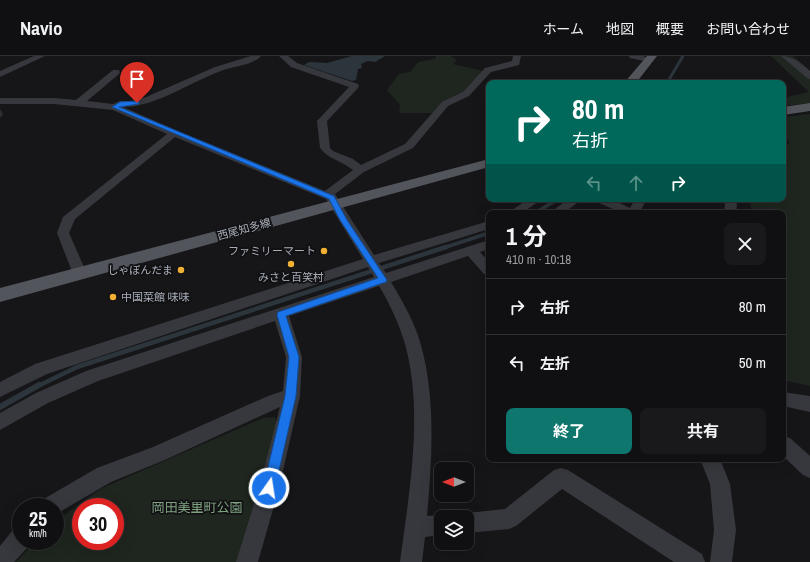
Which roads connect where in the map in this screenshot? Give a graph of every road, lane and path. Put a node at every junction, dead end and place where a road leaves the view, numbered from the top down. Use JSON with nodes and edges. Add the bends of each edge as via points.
{"nodes":[{"id":1,"x":41,"y":56,"type":"edge"},
{"id":2,"x":257,"y":56,"type":"edge"},
{"id":3,"x":283,"y":56,"type":"edge"},
{"id":4,"x":517,"y":56,"type":"edge"},
{"id":5,"x":633,"y":56,"type":"edge"},
{"id":6,"x":785,"y":56,"type":"edge"},
{"id":7,"x":650,"y":58,"type":"edge"},
{"id":8,"x":116,"y":72,"type":"dead end"},
{"id":9,"x":0,"y":74,"type":"edge"},
{"id":10,"x":810,"y":76,"type":"edge"},
{"id":11,"x":632,"y":80,"type":"edge"},
{"id":12,"x":0,"y":101,"type":"edge"},
{"id":13,"x":79,"y":103,"type":"junction"},
{"id":14,"x":115,"y":107,"type":"junction"},
{"id":15,"x":810,"y":107,"type":"edge"},
{"id":16,"x":786,"y":111,"type":"edge"},
{"id":17,"x":174,"y":133,"type":"junction"},
{"id":18,"x":486,"y":164,"type":"edge"},
{"id":19,"x":360,"y":170,"type":"junction"},
{"id":20,"x":332,"y":200,"type":"junction"},
{"id":21,"x":531,"y":202,"type":"edge"},
{"id":22,"x":572,"y":202,"type":"edge"},
{"id":23,"x":608,"y":202,"type":"edge"},
{"id":24,"x":519,"y":210,"type":"edge"},
{"id":25,"x":560,"y":210,"type":"edge"},
{"id":26,"x":626,"y":210,"type":"edge"},
{"id":27,"x":486,"y":226,"type":"edge"},
{"id":28,"x":486,"y":245,"type":"edge"},
{"id":29,"x":472,"y":251,"type":"junction"},
{"id":30,"x":486,"y":267,"type":"edge"},
{"id":31,"x":377,"y":271,"type":"junction"},
{"id":32,"x":80,"y":274,"type":"junction"},
{"id":33,"x":0,"y":295,"type":"edge"},
{"id":34,"x":281,"y":315,"type":"junction"},
{"id":35,"x":0,"y":390,"type":"edge"},
{"id":36,"x":291,"y":396,"type":"junction"},
{"id":37,"x":786,"y":400,"type":"edge"},
{"id":38,"x":810,"y":404,"type":"edge"},
{"id":39,"x":0,"y":422,"type":"edge"},
{"id":40,"x":786,"y":447,"type":"edge"},
{"id":41,"x":711,"y":462,"type":"edge"},
{"id":42,"x":810,"y":468,"type":"edge"},
{"id":43,"x":64,"y":498,"type":"edge"},
{"id":44,"x":474,"y":522,"type":"edge"},
{"id":45,"x":434,"y":526,"type":"edge"},
{"id":46,"x":415,"y":527,"type":"junction"},
{"id":47,"x":12,"y":548,"type":"edge"},
{"id":48,"x":0,"y":562,"type":"edge"},
{"id":49,"x":247,"y":562,"type":"edge"},
{"id":50,"x":411,"y":562,"type":"edge"},
{"id":51,"x":694,"y":562,"type":"edge"},
{"id":52,"x":722,"y":562,"type":"edge"}],
"edges":[{"from":1,"to":9,"type":"street"},
{"from":2,"to":14,"type":"street","via":[[218,69],[149,99]]},
{"from":3,"to":19,"type":"street","via":[[294,65],[355,86],[322,121],[325,148],[329,153],[349,161]]},
{"from":4,"to":19,"type":"street","via":[[516,63],[488,70],[466,94],[445,104],[420,130],[409,146]]},
{"from":5,"to":7,"type":"street"},
{"from":6,"to":10,"type":"street"},
{"from":7,"to":11,"type":"main road"},
{"from":8,"to":13,"type":"street"},
{"from":12,"to":13,"type":"street"},
{"from":13,"to":14,"type":"street"},
{"from":14,"to":17,"type":"street"},
{"from":15,"to":16,"type":"main road"},
{"from":17,"to":20,"type":"street"},
{"from":17,"to":32,"type":"street","via":[[69,217],[63,233]]},
{"from":18,"to":20,"type":"main road","name":"西尾知多線"},
{"from":19,"to":20,"type":"street"},
{"from":20,"to":31,"type":"street"},
{"from":20,"to":32,"type":"main road","name":"西尾知多線"},
{"from":21,"to":24,"type":"street"},
{"from":22,"to":25,"type":"street"},
{"from":23,"to":26,"type":"street"},
{"from":27,"to":31,"type":"street"},
{"from":28,"to":29,"type":"street"},
{"from":29,"to":30,"type":"street"},
{"from":29,"to":31,"type":"street"},
{"from":31,"to":34,"type":"street"},
{"from":31,"to":35,"type":"street","via":[[40,370]]},
{"from":31,"to":46,"type":"street","via":[[404,318],[419,371],[422,421]]},
{"from":32,"to":33,"type":"main road","name":"西尾知多線"},
{"from":34,"to":36,"type":"street","via":[[294,357]]},
{"from":34,"to":39,"type":"street","via":[[92,376],[42,398]]},
{"from":36,"to":43,"type":"street","via":[[274,401],[160,453],[104,475]]},
{"from":36,"to":49,"type":"street","via":[[269,488]]},
{"from":37,"to":38,"type":"street"},
{"from":40,"to":42,"type":"street"},
{"from":41,"to":52,"type":"street","via":[[720,484],[725,530]]},
{"from":44,"to":51,"type":"street","via":[[508,520],[561,477]]},
{"from":45,"to":46,"type":"street"},
{"from":46,"to":50,"type":"street"},
{"from":47,"to":48,"type":"street"}]}
